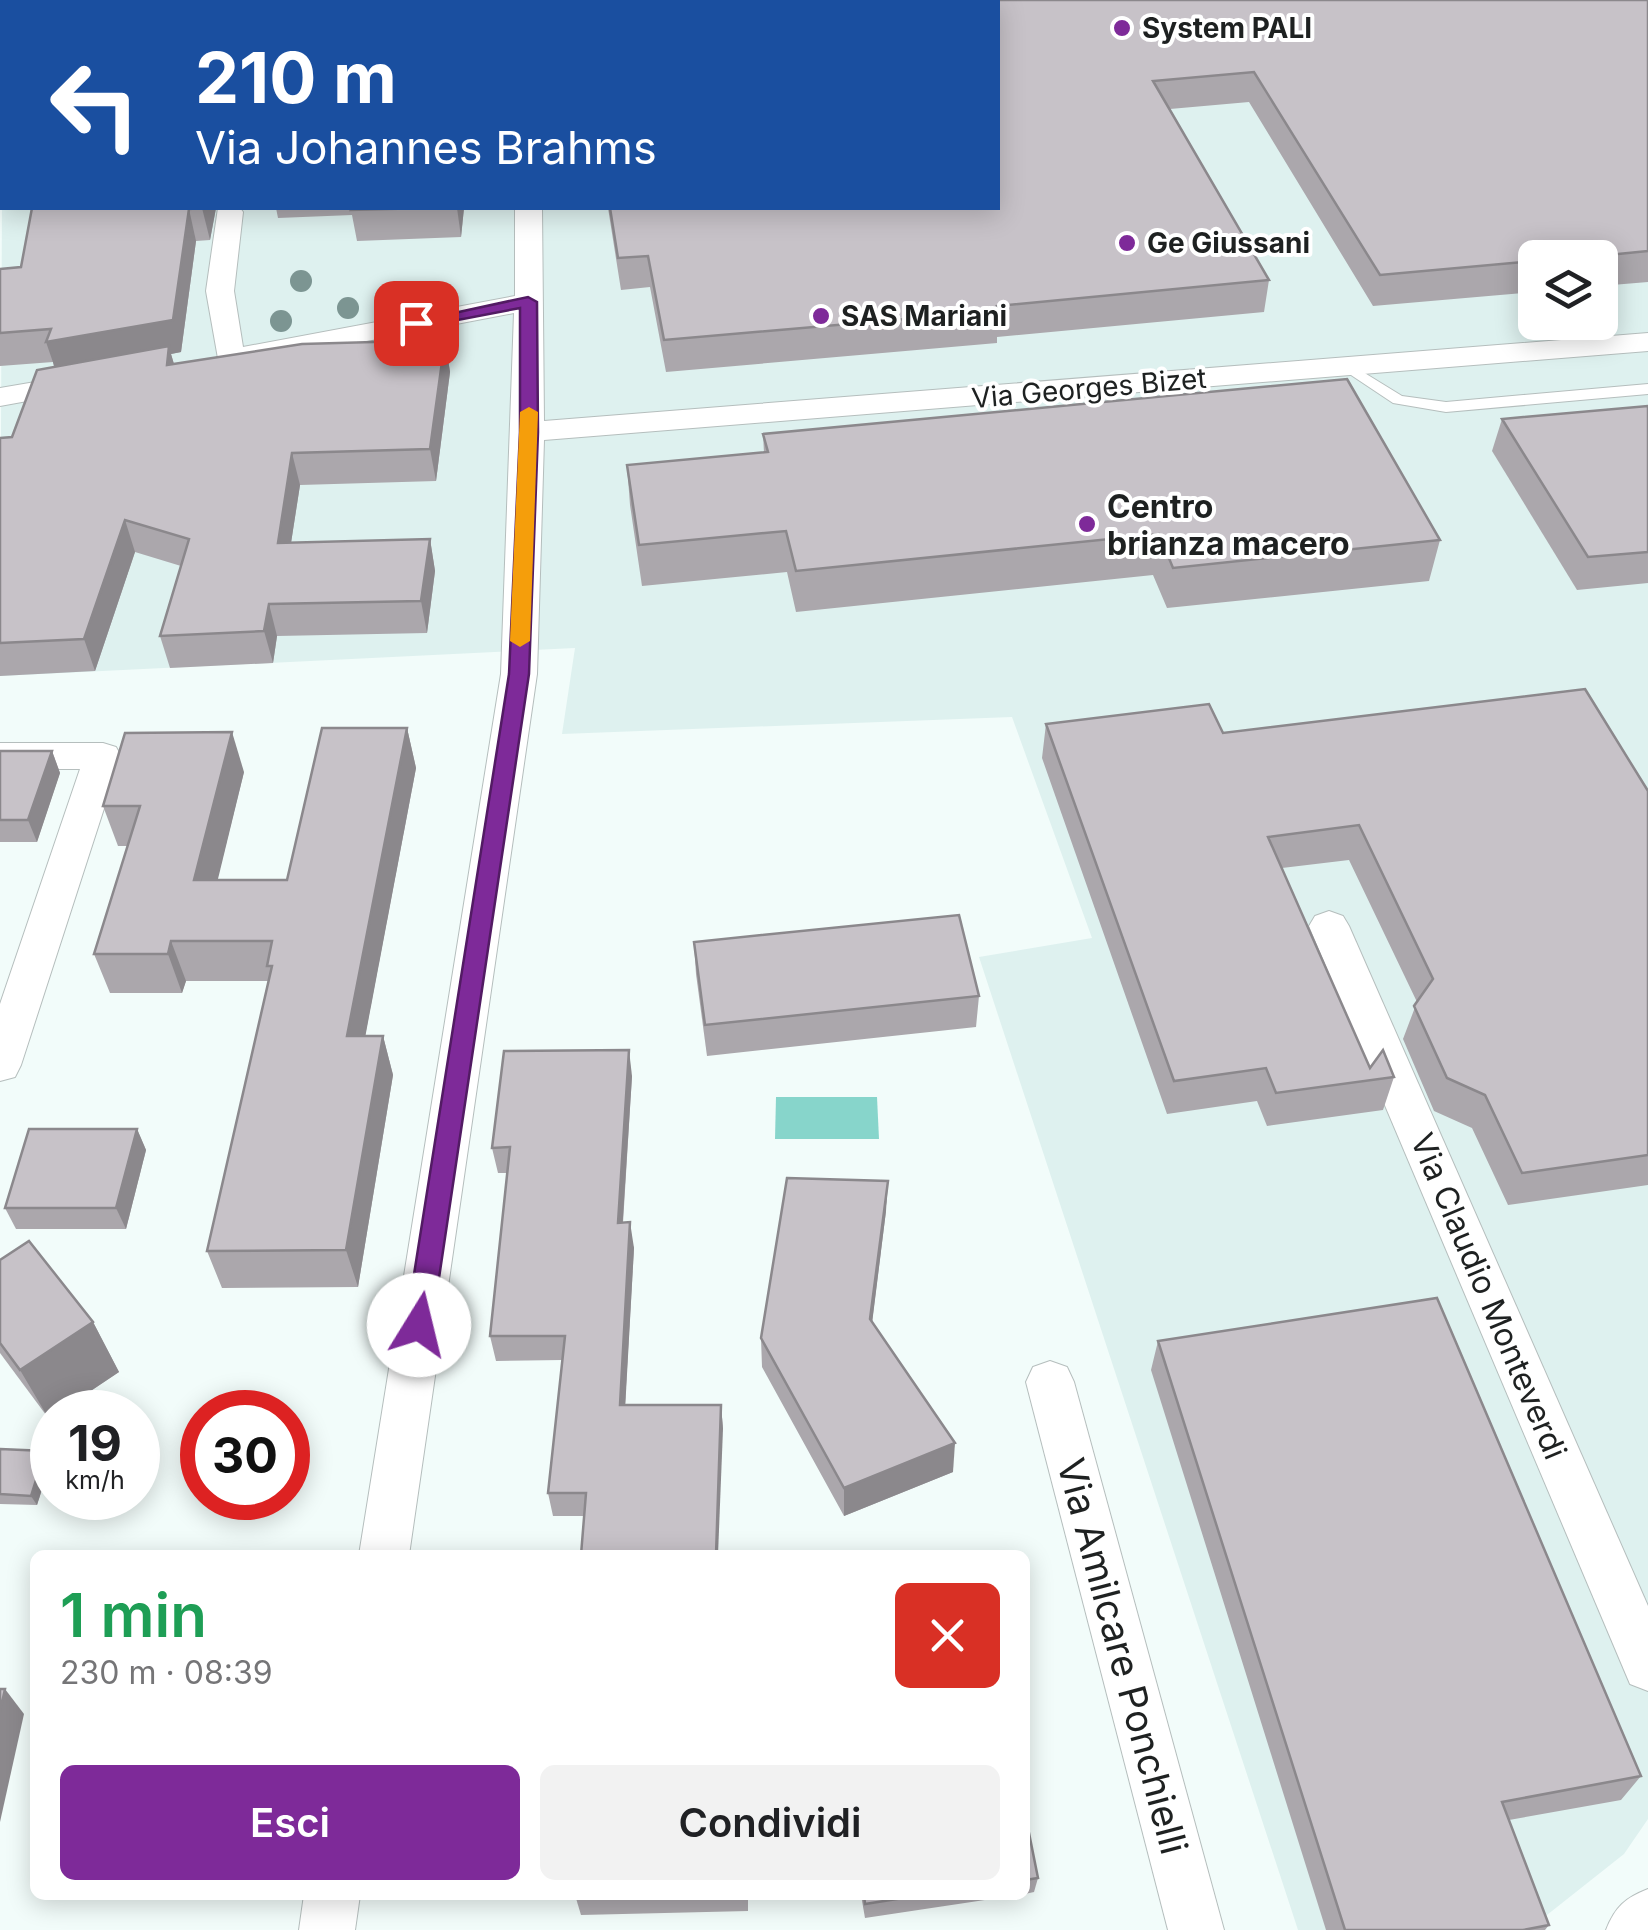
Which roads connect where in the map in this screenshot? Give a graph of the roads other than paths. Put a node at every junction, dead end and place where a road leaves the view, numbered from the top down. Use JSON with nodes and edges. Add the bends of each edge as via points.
{"nodes":[{"id":1,"x":529,"y":210,"type":"edge"},
{"id":2,"x":229,"y":212,"type":"dead end"},
{"id":3,"x":528,"y":302,"type":"junction"},
{"id":4,"x":1648,"y":342,"type":"edge"},
{"id":5,"x":230,"y":358,"type":"junction"},
{"id":6,"x":192,"y":365,"type":"edge"},
{"id":7,"x":1350,"y":368,"type":"junction"},
{"id":8,"x":115,"y":378,"type":"edge"},
{"id":9,"x":1648,"y":388,"type":"edge"},
{"id":10,"x":0,"y":398,"type":"edge"},
{"id":11,"x":529,"y":432,"type":"junction"},
{"id":12,"x":0,"y":756,"type":"edge"},
{"id":13,"x":1329,"y":926,"type":"dead end"},
{"id":14,"x":0,"y":1065,"type":"edge"},
{"id":15,"x":1050,"y":1382,"type":"dead end"},
{"id":16,"x":385,"y":1550,"type":"edge"},
{"id":17,"x":1648,"y":1666,"type":"edge"},
{"id":18,"x":331,"y":1900,"type":"edge"},
{"id":19,"x":1648,"y":1918,"type":"edge"},
{"id":20,"x":327,"y":1930,"type":"edge"},
{"id":21,"x":1196,"y":1930,"type":"edge"},
{"id":22,"x":1634,"y":1930,"type":"edge"}],
"edges":[{"from":1,"to":3,"type":"street"},
{"from":2,"to":5,"type":"street","via":[[220,292]]},
{"from":3,"to":5,"type":"street"},
{"from":3,"to":11,"type":"street"},
{"from":4,"to":7,"type":"street","name":"Via Georges Bizet"},
{"from":5,"to":6,"type":"street"},
{"from":7,"to":9,"type":"lane","via":[[1398,400],[1446,408]]},
{"from":7,"to":11,"type":"street","name":"Via Georges Bizet"},
{"from":8,"to":10,"type":"street"},
{"from":11,"to":16,"type":"street","via":[[519,674]]},
{"from":12,"to":14,"type":"street","via":[[103,756]]},
{"from":13,"to":17,"type":"street","name":"Via Claudio Monteverdi"},
{"from":15,"to":21,"type":"street","name":"Via Amilcare Ponchielli"},
{"from":18,"to":20,"type":"street"},
{"from":19,"to":22,"type":"street"}]}
